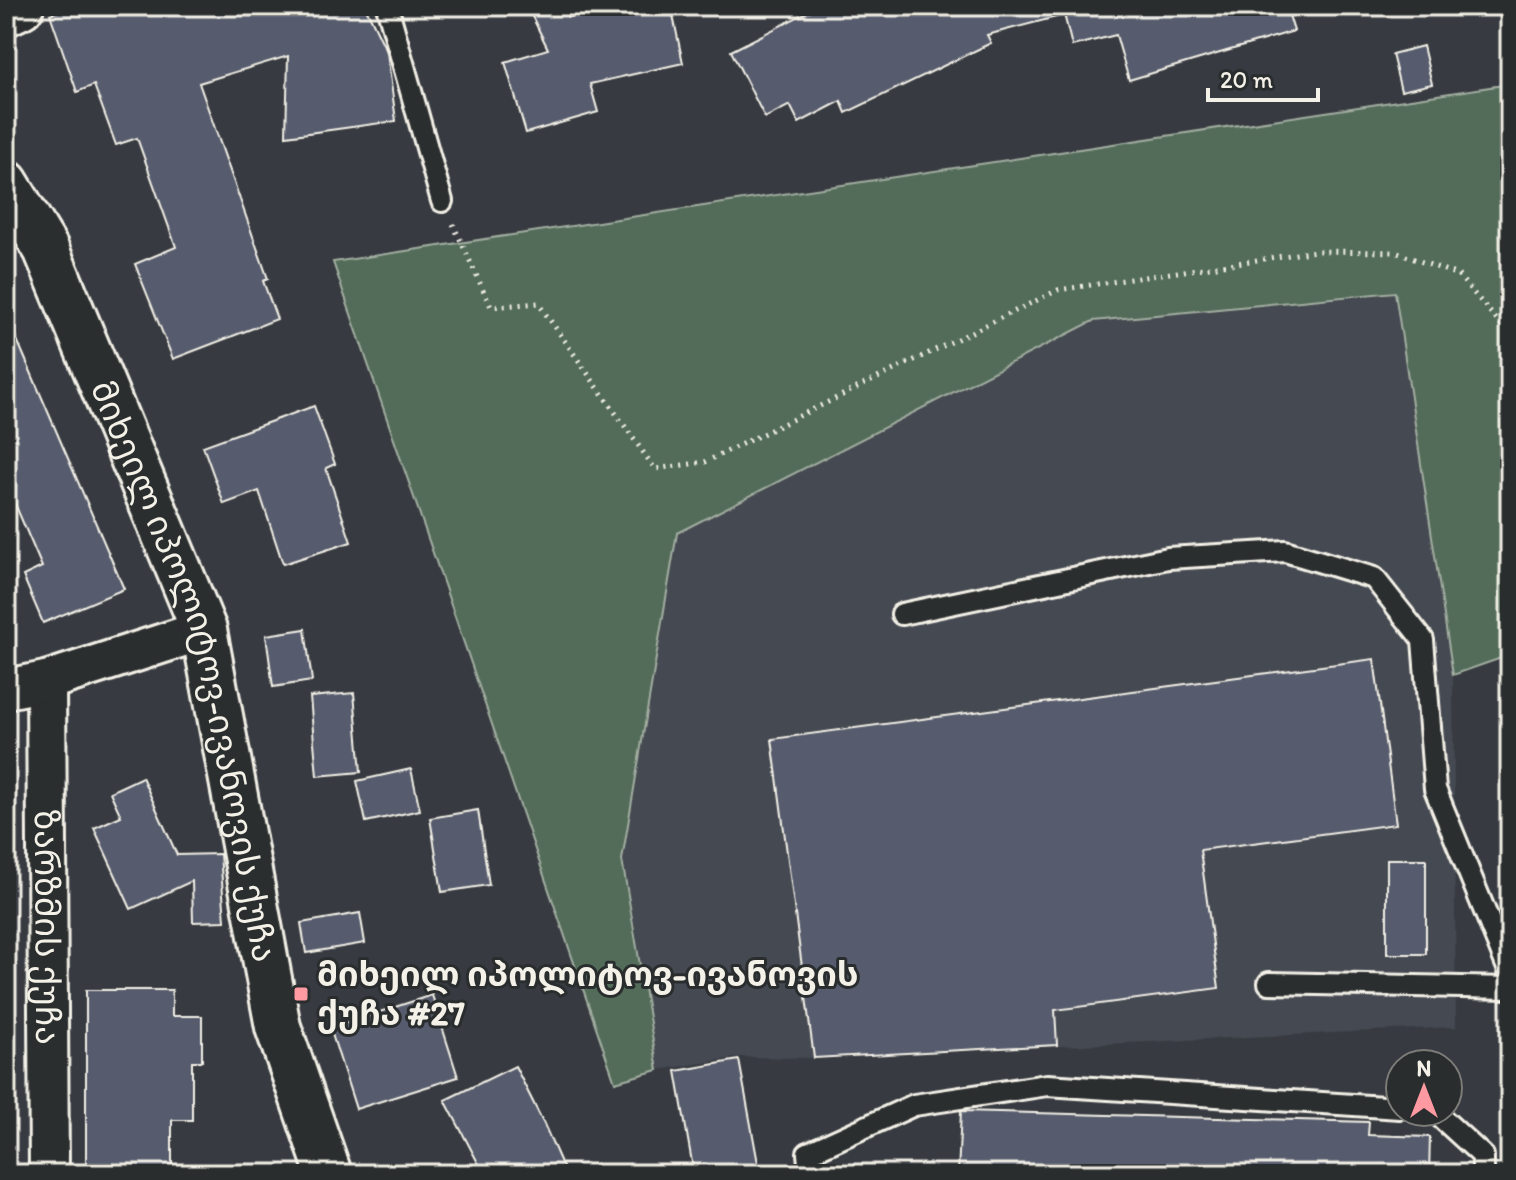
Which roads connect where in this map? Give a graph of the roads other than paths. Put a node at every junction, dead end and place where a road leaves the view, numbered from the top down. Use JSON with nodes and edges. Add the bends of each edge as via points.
{"nodes":[{"id":1,"x":21,"y":6,"type":"edge"},
{"id":2,"x":387,"y":6,"type":"edge"},
{"id":3,"x":6,"y":13,"type":"edge"},
{"id":4,"x":6,"y":183,"type":"edge"},
{"id":5,"x":442,"y":201,"type":"road end"},
{"id":6,"x":902,"y":614,"type":"dead end"},
{"id":7,"x":204,"y":630,"type":"junction"},
{"id":8,"x":46,"y":681,"type":"junction"},
{"id":9,"x":6,"y":689,"type":"edge"},
{"id":10,"x":1510,"y":973,"type":"edge"},
{"id":11,"x":1269,"y":983,"type":"dead end"},
{"id":12,"x":1510,"y":988,"type":"edge"},
{"id":13,"x":1384,"y":1107,"type":"edge"},
{"id":14,"x":1452,"y":1128,"type":"edge"},
{"id":15,"x":49,"y":1174,"type":"edge"},
{"id":16,"x":329,"y":1174,"type":"edge"},
{"id":17,"x":810,"y":1174,"type":"edge"},
{"id":18,"x":1483,"y":1174,"type":"edge"}],
"edges":[{"from":1,"to":3,"type":"street"},
{"from":2,"to":5,"type":"lane"},
{"from":4,"to":7,"type":"street","name":"მიხეილ იპოლიტოვ-ივანოვის ქუჩა","via":[[46,249]]},
{"from":6,"to":10,"type":"lane","via":[[1168,558],[1285,551],[1374,578],[1423,640],[1435,789]]},
{"from":7,"to":8,"type":"street"},
{"from":7,"to":16,"type":"street","name":"მიხეილ იპოლიტოვ-ივანოვის ქუჩა","via":[[278,1027]]},
{"from":8,"to":9,"type":"street"},
{"from":8,"to":15,"type":"street","name":"ზარზმის ქუჩა"},
{"from":11,"to":12,"type":"lane"},
{"from":13,"to":17,"type":"lane","via":[[1047,1085],[914,1105],[808,1153]]},
{"from":14,"to":18,"type":"lane","via":[[1483,1156]]}]}
